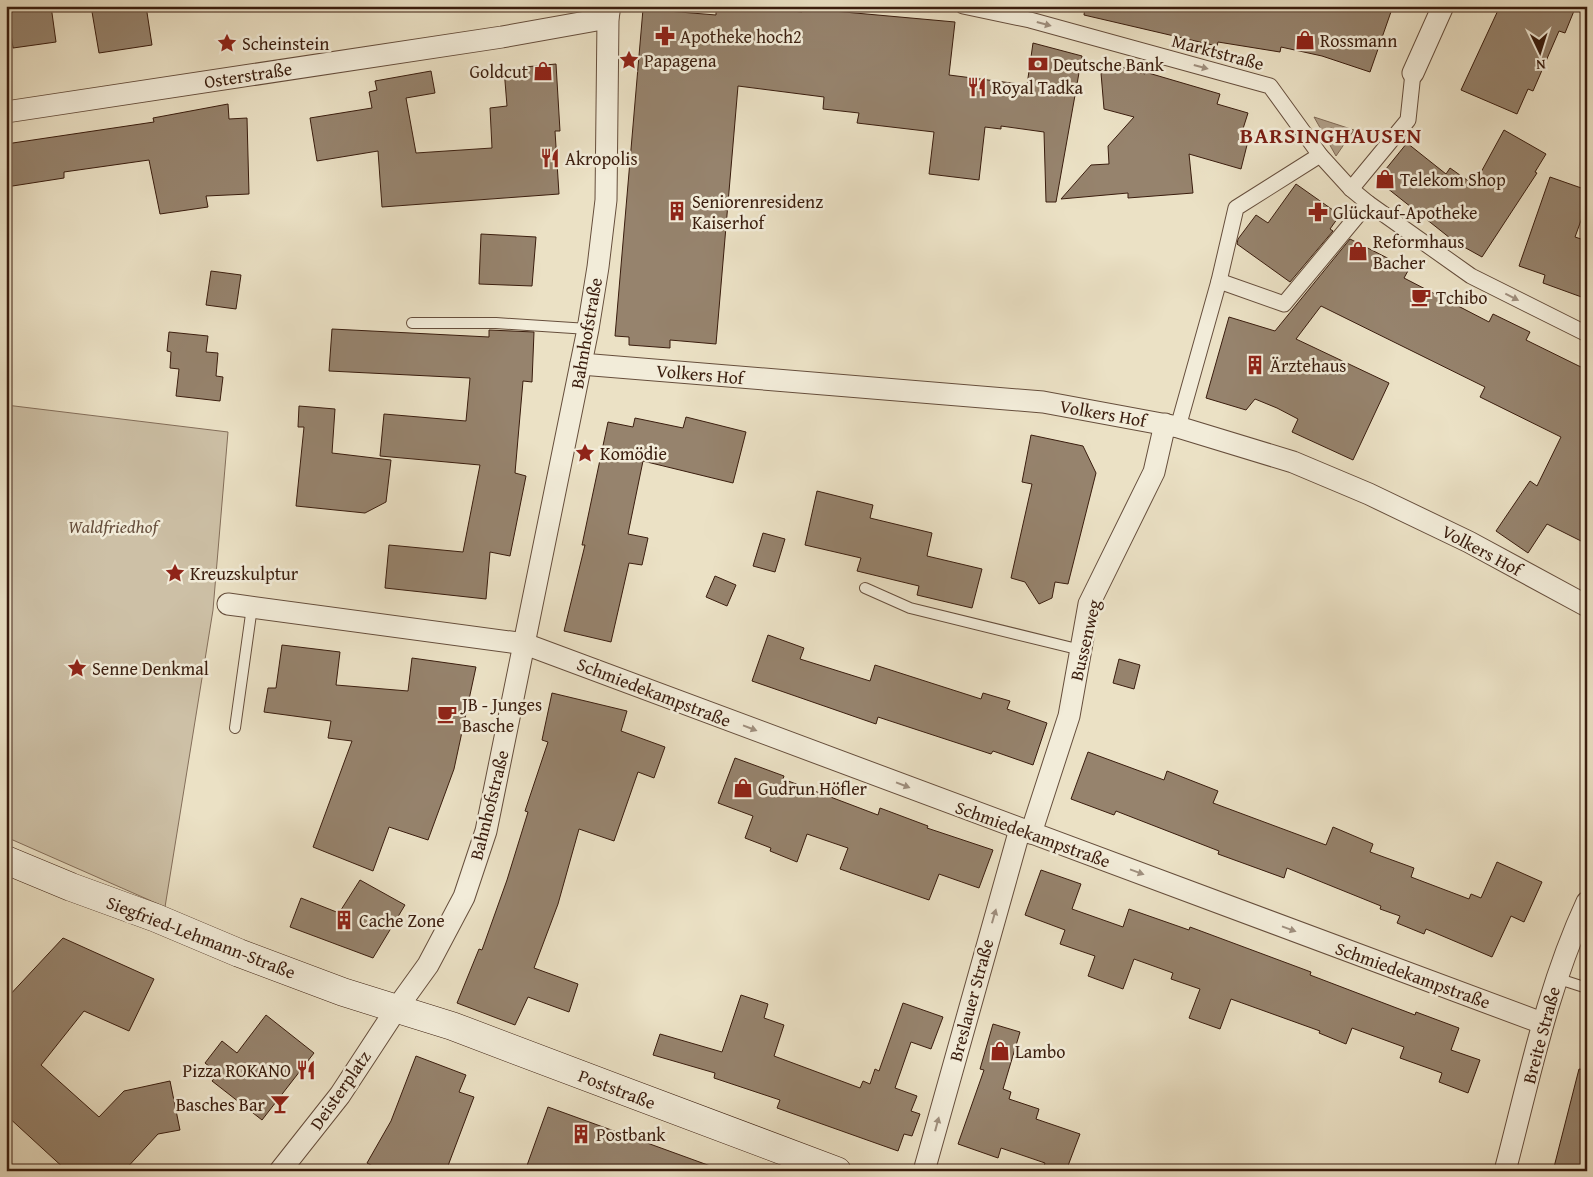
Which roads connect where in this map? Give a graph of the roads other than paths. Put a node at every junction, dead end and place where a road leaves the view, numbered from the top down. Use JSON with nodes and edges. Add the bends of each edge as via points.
{"nodes":[{"id":1,"x":962,"y":6,"type":"edge"},
{"id":2,"x":1442,"y":6,"type":"edge"},
{"id":3,"x":609,"y":12,"type":"edge"},
{"id":4,"x":1413,"y":73,"type":"joint"},
{"id":5,"x":6,"y":112,"type":"edge"},
{"id":6,"x":1320,"y":155,"type":"junction"},
{"id":7,"x":1352,"y":188,"type":"junction"},
{"id":8,"x":1368,"y":204,"type":"junction"},
{"id":9,"x":1218,"y":282,"type":"junction"},
{"id":10,"x":412,"y":323,"type":"dead end"},
{"id":11,"x":588,"y":329,"type":"junction"},
{"id":12,"x":1587,"y":334,"type":"edge"},
{"id":13,"x":581,"y":364,"type":"junction"},
{"id":14,"x":1172,"y":426,"type":"junction"},
{"id":15,"x":865,"y":588,"type":"dead end"},
{"id":16,"x":228,"y":604,"type":"dead end"},
{"id":17,"x":1587,"y":606,"type":"edge"},
{"id":18,"x":252,"y":607,"type":"junction"},
{"id":19,"x":524,"y":644,"type":"junction"},
{"id":20,"x":1081,"y":650,"type":"junction"},
{"id":21,"x":235,"y":728,"type":"dead end"},
{"id":22,"x":1025,"y":831,"type":"junction"},
{"id":23,"x":6,"y":860,"type":"edge"},
{"id":24,"x":1587,"y":902,"type":"edge"},
{"id":25,"x":1556,"y":978,"type":"junction"},
{"id":26,"x":1587,"y":988,"type":"edge"},
{"id":27,"x":397,"y":1008,"type":"junction"},
{"id":28,"x":1542,"y":1023,"type":"junction"},
{"id":29,"x":280,"y":1171,"type":"edge"},
{"id":30,"x":838,"y":1171,"type":"edge"},
{"id":31,"x":924,"y":1171,"type":"edge"},
{"id":32,"x":1505,"y":1171,"type":"edge"}],
"edges":[{"from":1,"to":6,"type":"street","name":"Marktstraße","one_way":true,"via":[[1030,20],[1270,86]]},
{"from":2,"to":4,"type":"street"},
{"from":3,"to":5,"type":"street","name":"Osterstraße","via":[[502,36]]},
{"from":3,"to":11,"type":"street","name":"Bahnhofstraße","via":[[606,200]]},
{"from":4,"to":7,"type":"street","via":[[1408,120]]},
{"from":6,"to":7,"type":"street","name":"Marktstraße"},
{"from":6,"to":9,"type":"street","via":[[1236,208]]},
{"from":7,"to":8,"type":"street","name":"Marktstraße"},
{"from":8,"to":9,"type":"street","via":[[1284,304]]},
{"from":8,"to":12,"type":"street","name":"Marktstraße","one_way":true,"via":[[1471,276]]},
{"from":9,"to":14,"type":"street"},
{"from":10,"to":11,"type":"lane","via":[[496,323]]},
{"from":11,"to":13,"type":"street","name":"Bahnhofstraße"},
{"from":13,"to":14,"type":"street","name":"Volkers Hof","via":[[1042,402]]},
{"from":13,"to":19,"type":"street","name":"Bahnhofstraße"},
{"from":14,"to":17,"type":"street","name":"Volkers Hof","via":[[1293,462],[1369,494],[1469,542]]},
{"from":14,"to":20,"type":"street","name":"Bussenweg","via":[[1154,472],[1089,604]]},
{"from":15,"to":20,"type":"lane","via":[[910,608]]},
{"from":16,"to":18,"type":"street"},
{"from":18,"to":19,"type":"street"},
{"from":18,"to":21,"type":"lane"},
{"from":19,"to":22,"type":"street","name":"Schmiedekampstraße","one_way":true},
{"from":19,"to":27,"type":"street","name":"Bahnhofstraße","via":[[486,831],[464,897],[428,965]]},
{"from":20,"to":22,"type":"street","name":"Bussenweg","via":[[1069,716]]},
{"from":22,"to":28,"type":"street","name":"Schmiedekampstraße","one_way":true},
{"from":31,"to":22,"type":"street","name":"Breslauer Straße","one_way":true},
{"from":23,"to":27,"type":"main road","name":"Siegfried-Lehmann-Straße","via":[[239,953],[343,992]]},
{"from":24,"to":25,"type":"street","name":"Breite Straße"},
{"from":25,"to":26,"type":"lane"},
{"from":25,"to":28,"type":"street","name":"Breite Straße"},
{"from":27,"to":29,"type":"street","name":"Deisterplatz","via":[[340,1095]]},
{"from":27,"to":30,"type":"main road","name":"Poststraße"},
{"from":28,"to":32,"type":"street","name":"Breite Straße"}]}
